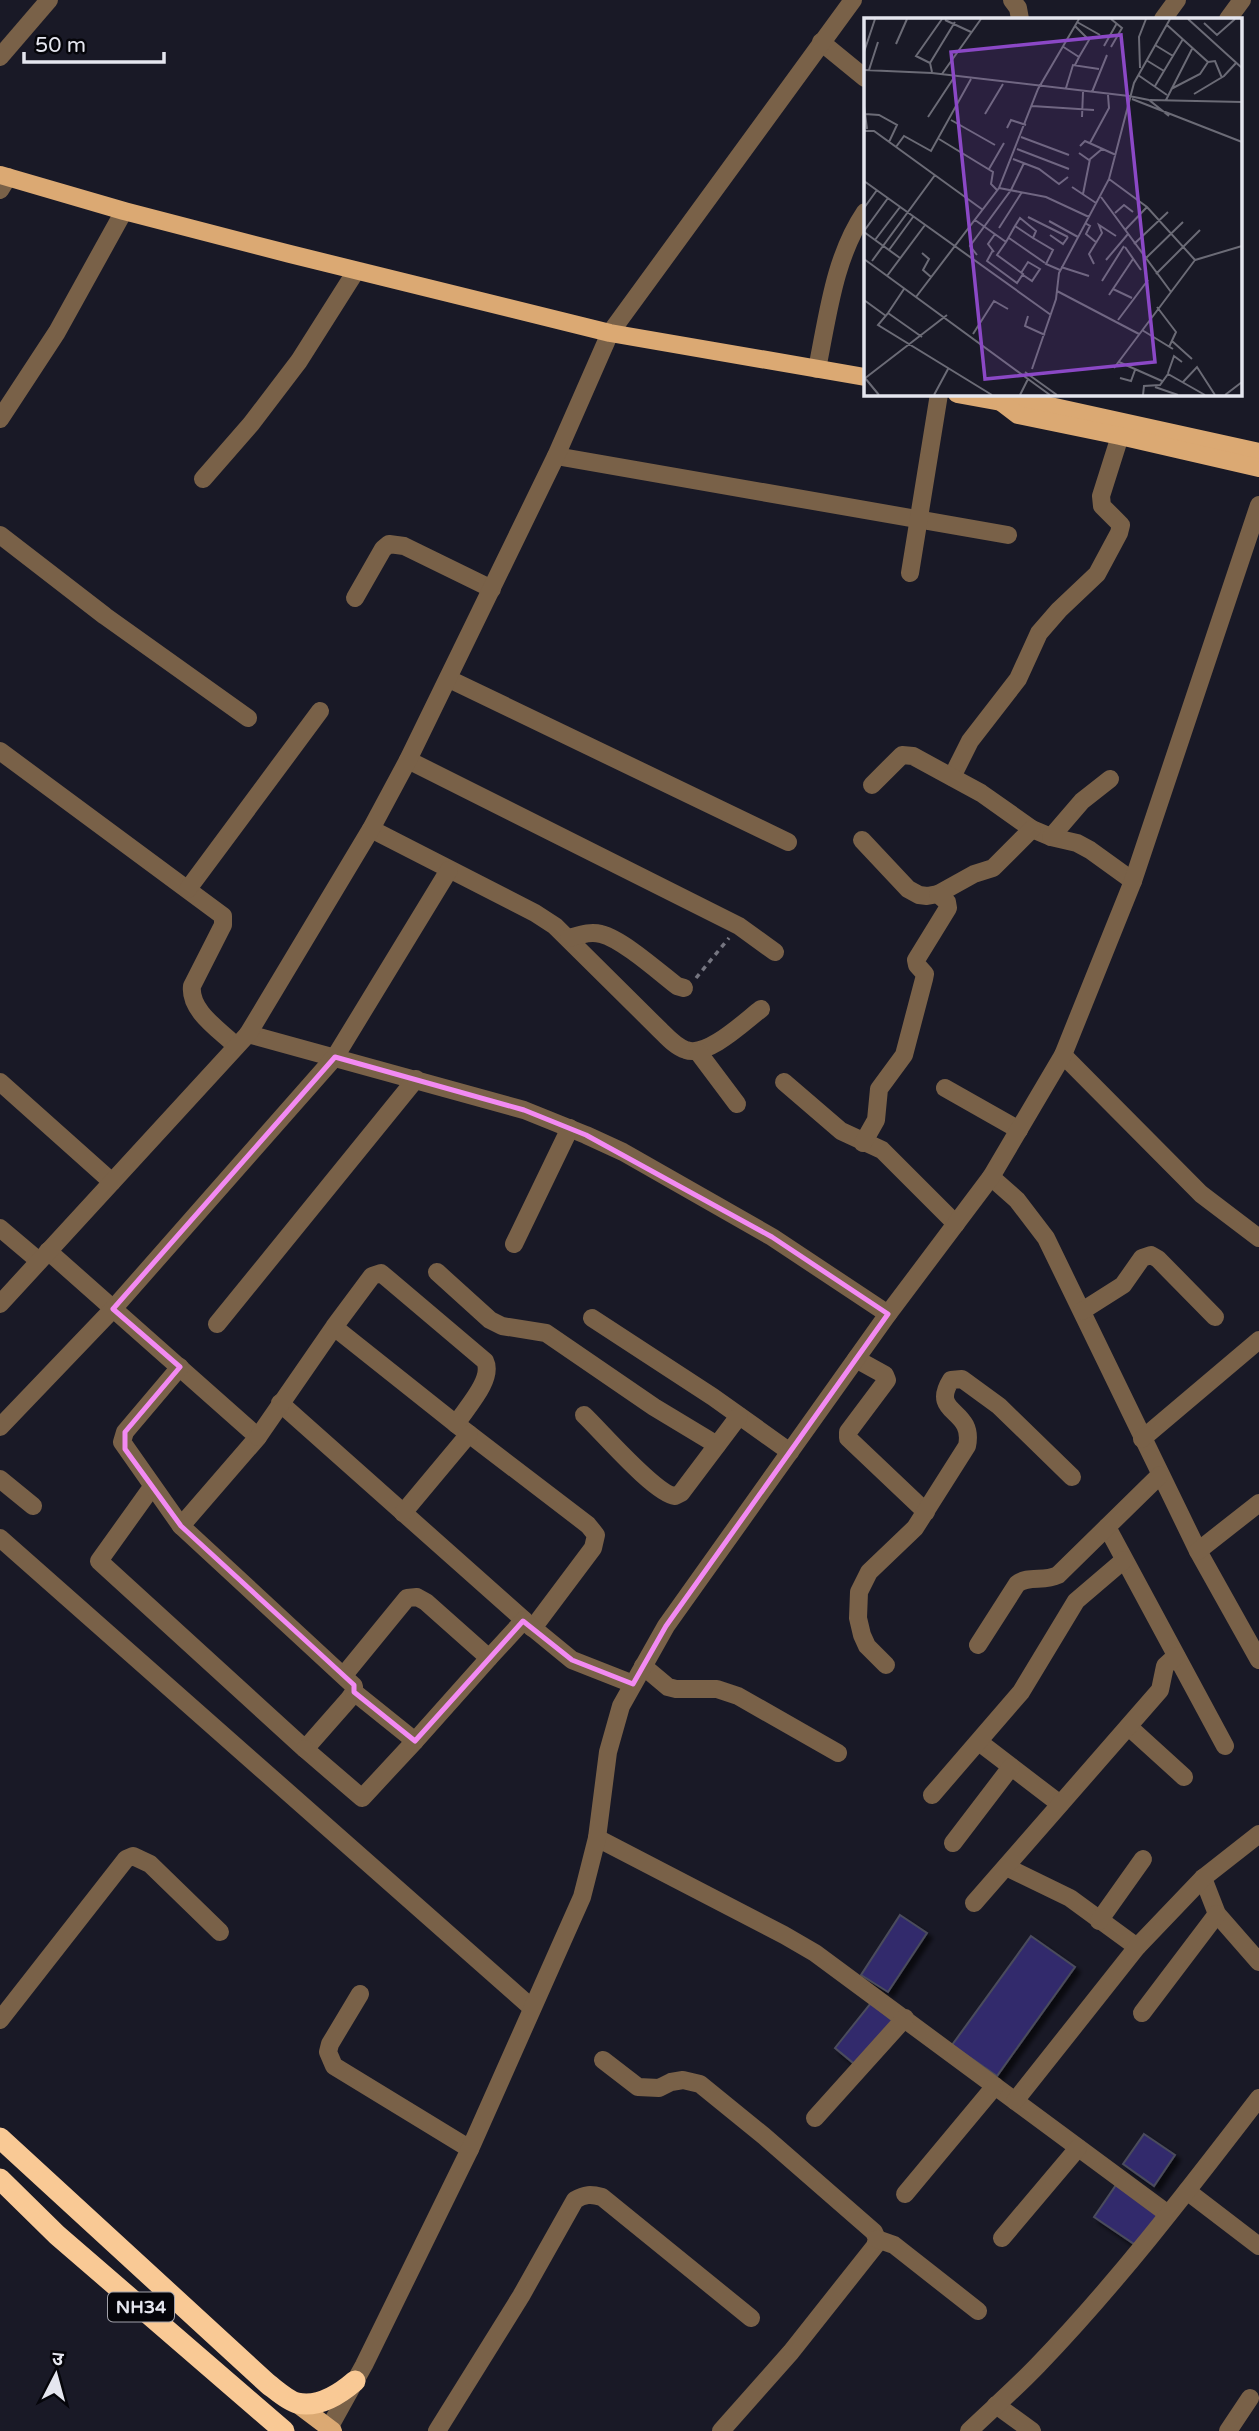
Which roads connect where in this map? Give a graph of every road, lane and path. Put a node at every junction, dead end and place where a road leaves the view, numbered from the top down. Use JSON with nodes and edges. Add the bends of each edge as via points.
{"nodes":[{"id":1,"x":49,"y":0,"type":"edge"},
{"id":2,"x":853,"y":0,"type":"edge"},
{"id":3,"x":1012,"y":0,"type":"edge"},
{"id":4,"x":1177,"y":0,"type":"edge"},
{"id":5,"x":1242,"y":0,"type":"edge"},
{"id":6,"x":1020,"y":18,"type":"edge"},
{"id":7,"x":1164,"y":18,"type":"edge"},
{"id":8,"x":1229,"y":18,"type":"edge"},
{"id":9,"x":821,"y":42,"type":"junction"},
{"id":10,"x":0,"y":57,"type":"edge"},
{"id":11,"x":864,"y":77,"type":"edge"},
{"id":12,"x":3,"y":181,"type":"edge"},
{"id":13,"x":124,"y":211,"type":"junction"},
{"id":14,"x":864,"y":214,"type":"edge"},
{"id":15,"x":356,"y":271,"type":"junction"},
{"id":16,"x":610,"y":333,"type":"junction"},
{"id":17,"x":817,"y":369,"type":"junction"},
{"id":18,"x":864,"y":377,"type":"edge"},
{"id":19,"x":939,"y":396,"type":"edge"},
{"id":20,"x":980,"y":396,"type":"edge"},
{"id":21,"x":1002,"y":398,"type":"edge"},
{"id":22,"x":0,"y":419,"type":"edge"},
{"id":23,"x":1120,"y":436,"type":"junction"},
{"id":24,"x":1259,"y":452,"type":"edge"},
{"id":25,"x":556,"y":456,"type":"junction"},
{"id":26,"x":1259,"y":468,"type":"edge"},
{"id":27,"x":203,"y":479,"type":"dead end"},
{"id":28,"x":1259,"y":505,"type":"edge"},
{"id":29,"x":918,"y":519,"type":"junction"},
{"id":30,"x":0,"y":535,"type":"edge"},
{"id":31,"x":1007,"y":535,"type":"dead end"},
{"id":32,"x":910,"y":573,"type":"dead end"},
{"id":33,"x":492,"y":589,"type":"junction"},
{"id":34,"x":355,"y":598,"type":"dead end"},
{"id":35,"x":449,"y":678,"type":"junction"},
{"id":36,"x":320,"y":711,"type":"dead end"},
{"id":37,"x":248,"y":718,"type":"dead end"},
{"id":38,"x":0,"y":751,"type":"edge"},
{"id":39,"x":408,"y":760,"type":"junction"},
{"id":40,"x":952,"y":776,"type":"junction"},
{"id":41,"x":1110,"y":779,"type":"dead end"},
{"id":42,"x":873,"y":785,"type":"dead end"},
{"id":43,"x":1032,"y":829,"type":"junction"},
{"id":44,"x":372,"y":830,"type":"junction"},
{"id":45,"x":1051,"y":837,"type":"junction"},
{"id":46,"x":862,"y":840,"type":"dead end"},
{"id":47,"x":788,"y":842,"type":"dead end"},
{"id":48,"x":449,"y":870,"type":"junction"},
{"id":49,"x":1133,"y":881,"type":"junction"},
{"id":50,"x":188,"y":889,"type":"junction"},
{"id":51,"x":938,"y":894,"type":"junction"},
{"id":52,"x":739,"y":926,"type":"junction"},
{"id":53,"x":569,"y":938,"type":"junction"},
{"id":54,"x":775,"y":951,"type":"dead end"},
{"id":55,"x":684,"y":988,"type":"joint"},
{"id":56,"x":761,"y":1009,"type":"dead end"},
{"id":57,"x":242,"y":1040,"type":"junction"},
{"id":58,"x":698,"y":1052,"type":"junction"},
{"id":59,"x":1063,"y":1055,"type":"junction"},
{"id":60,"x":335,"y":1057,"type":"junction"},
{"id":61,"x":416,"y":1079,"type":"junction"},
{"id":62,"x":0,"y":1082,"type":"edge"},
{"id":63,"x":784,"y":1082,"type":"dead end"},
{"id":64,"x":945,"y":1088,"type":"dead end"},
{"id":65,"x":737,"y":1104,"type":"dead end"},
{"id":66,"x":570,"y":1128,"type":"junction"},
{"id":67,"x":1019,"y":1130,"type":"junction"},
{"id":68,"x":863,"y":1143,"type":"junction"},
{"id":69,"x":991,"y":1177,"type":"junction"},
{"id":70,"x":112,"y":1182,"type":"junction"},
{"id":71,"x":956,"y":1224,"type":"junction"},
{"id":72,"x":0,"y":1228,"type":"edge"},
{"id":73,"x":1259,"y":1238,"type":"edge"},
{"id":74,"x":514,"y":1244,"type":"dead end"},
{"id":75,"x":43,"y":1256,"type":"junction"},
{"id":76,"x":437,"y":1272,"type":"dead end"},
{"id":77,"x":0,"y":1304,"type":"edge"},
{"id":78,"x":113,"y":1309,"type":"junction"},
{"id":79,"x":1082,"y":1311,"type":"junction"},
{"id":80,"x":888,"y":1314,"type":"junction"},
{"id":81,"x":1215,"y":1317,"type":"dead end"},
{"id":82,"x":592,"y":1318,"type":"dead end"},
{"id":83,"x":217,"y":1325,"type":"dead end"},
{"id":84,"x":334,"y":1327,"type":"junction"},
{"id":85,"x":1259,"y":1340,"type":"edge"},
{"id":86,"x":856,"y":1359,"type":"junction"},
{"id":87,"x":180,"y":1367,"type":"junction"},
{"id":88,"x":280,"y":1403,"type":"junction"},
{"id":89,"x":584,"y":1415,"type":"dead end"},
{"id":90,"x":739,"y":1416,"type":"junction"},
{"id":91,"x":0,"y":1427,"type":"edge"},
{"id":92,"x":462,"y":1429,"type":"junction"},
{"id":93,"x":258,"y":1437,"type":"junction"},
{"id":94,"x":1142,"y":1438,"type":"junction"},
{"id":95,"x":718,"y":1445,"type":"junction"},
{"id":96,"x":790,"y":1452,"type":"junction"},
{"id":97,"x":1160,"y":1475,"type":"junction"},
{"id":98,"x":1072,"y":1477,"type":"dead end"},
{"id":99,"x":0,"y":1479,"type":"edge"},
{"id":100,"x":152,"y":1487,"type":"junction"},
{"id":101,"x":1259,"y":1503,"type":"edge"},
{"id":102,"x":33,"y":1506,"type":"dead end"},
{"id":103,"x":926,"y":1512,"type":"junction"},
{"id":104,"x":403,"y":1513,"type":"junction"},
{"id":105,"x":181,"y":1526,"type":"junction"},
{"id":106,"x":1107,"y":1527,"type":"junction"},
{"id":107,"x":0,"y":1538,"type":"edge"},
{"id":108,"x":1198,"y":1551,"type":"junction"},
{"id":109,"x":1124,"y":1560,"type":"junction"},
{"id":110,"x":528,"y":1624,"type":"junction"},
{"id":111,"x":978,"y":1645,"type":"dead end"},
{"id":112,"x":1176,"y":1656,"type":"junction"},
{"id":113,"x":489,"y":1658,"type":"junction"},
{"id":114,"x":1259,"y":1660,"type":"edge"},
{"id":115,"x":886,"y":1665,"type":"dead end"},
{"id":116,"x":643,"y":1666,"type":"junction"},
{"id":117,"x":344,"y":1675,"type":"junction"},
{"id":118,"x":633,"y":1684,"type":"junction"},
{"id":119,"x":354,"y":1692,"type":"junction"},
{"id":120,"x":1129,"y":1727,"type":"junction"},
{"id":121,"x":415,"y":1741,"type":"junction"},
{"id":122,"x":979,"y":1742,"type":"junction"},
{"id":123,"x":1225,"y":1746,"type":"dead end"},
{"id":124,"x":305,"y":1749,"type":"junction"},
{"id":125,"x":838,"y":1753,"type":"dead end"},
{"id":126,"x":1011,"y":1767,"type":"junction"},
{"id":127,"x":1184,"y":1777,"type":"dead end"},
{"id":128,"x":932,"y":1795,"type":"dead end"},
{"id":129,"x":1060,"y":1804,"type":"junction"},
{"id":130,"x":1259,"y":1834,"type":"edge"},
{"id":131,"x":597,"y":1839,"type":"junction"},
{"id":132,"x":953,"y":1843,"type":"dead end"},
{"id":133,"x":1143,"y":1859,"type":"dead end"},
{"id":134,"x":1006,"y":1867,"type":"junction"},
{"id":135,"x":1203,"y":1878,"type":"junction"},
{"id":136,"x":974,"y":1903,"type":"dead end"},
{"id":137,"x":1217,"y":1914,"type":"junction"},
{"id":138,"x":1099,"y":1921,"type":"junction"},
{"id":139,"x":220,"y":1932,"type":"dead end"},
{"id":140,"x":1137,"y":1947,"type":"junction"},
{"id":141,"x":1259,"y":1962,"type":"edge"},
{"id":142,"x":360,"y":1994,"type":"dead end"},
{"id":143,"x":533,"y":2008,"type":"junction"},
{"id":144,"x":1142,"y":2013,"type":"dead end"},
{"id":145,"x":905,"y":2018,"type":"junction"},
{"id":146,"x":0,"y":2020,"type":"edge"},
{"id":147,"x":603,"y":2060,"type":"dead end"},
{"id":148,"x":995,"y":2086,"type":"junction"},
{"id":149,"x":1259,"y":2098,"type":"edge"},
{"id":150,"x":1015,"y":2101,"type":"junction"},
{"id":151,"x":815,"y":2118,"type":"dead end"},
{"id":152,"x":0,"y":2138,"type":"edge"},
{"id":153,"x":1078,"y":2148,"type":"junction"},
{"id":154,"x":470,"y":2149,"type":"junction"},
{"id":155,"x":23,"y":2160,"type":"junction"},
{"id":156,"x":1,"y":2181,"type":"edge"},
{"id":157,"x":1187,"y":2192,"type":"junction"},
{"id":158,"x":905,"y":2194,"type":"dead end"},
{"id":159,"x":1168,"y":2214,"type":"junction"},
{"id":160,"x":1002,"y":2238,"type":"dead end"},
{"id":161,"x":877,"y":2239,"type":"junction"},
{"id":162,"x":1259,"y":2246,"type":"edge"},
{"id":163,"x":978,"y":2311,"type":"dead end"},
{"id":164,"x":751,"y":2318,"type":"dead end"},
{"id":165,"x":355,"y":2381,"type":"junction"},
{"id":166,"x":1250,"y":2398,"type":"dead end"},
{"id":167,"x":296,"y":2403,"type":"junction"},
{"id":168,"x":996,"y":2405,"type":"junction"},
{"id":169,"x":445,"y":2428,"type":"edge"},
{"id":170,"x":331,"y":2429,"type":"edge"},
{"id":171,"x":284,"y":2431,"type":"edge"},
{"id":172,"x":721,"y":2431,"type":"edge"},
{"id":173,"x":969,"y":2431,"type":"edge"},
{"id":174,"x":1032,"y":2431,"type":"edge"},
{"id":175,"x":1228,"y":2431,"type":"edge"}],
"edges":[{"from":1,"to":10,"type":"street"},
{"from":2,"to":9,"type":"street"},
{"from":3,"to":6,"type":"street"},
{"from":4,"to":7,"type":"street"},
{"from":5,"to":8,"type":"street"},
{"from":9,"to":11,"type":"street"},
{"from":9,"to":16,"type":"street"},
{"from":12,"to":13,"type":"main road"},
{"from":13,"to":15,"type":"main road"},
{"from":13,"to":22,"type":"street","via":[[57,332]]},
{"from":14,"to":17,"type":"street","via":[[835,276]]},
{"from":15,"to":16,"type":"main road"},
{"from":15,"to":27,"type":"street","via":[[299,362]]},
{"from":16,"to":17,"type":"main road"},
{"from":16,"to":25,"type":"street"},
{"from":17,"to":18,"type":"main road"},
{"from":19,"to":29,"type":"street"},
{"from":20,"to":21,"type":"main road"},
{"from":21,"to":23,"type":"main road","via":[[1018,415]]},
{"from":21,"to":24,"type":"main road"},
{"from":23,"to":26,"type":"main road"},
{"from":23,"to":40,"type":"street","via":[[1101,496],[1102,506],[1121,525],[1119,533],[1097,574],[1039,633],[1018,679],[970,741]]},
{"from":25,"to":29,"type":"street"},
{"from":25,"to":33,"type":"street"},
{"from":28,"to":49,"type":"street"},
{"from":29,"to":31,"type":"street"},
{"from":29,"to":32,"type":"street"},
{"from":30,"to":37,"type":"street"},
{"from":33,"to":34,"type":"street","via":[[404,546],[389,544]]},
{"from":33,"to":35,"type":"street"},
{"from":35,"to":39,"type":"street"},
{"from":35,"to":47,"type":"street"},
{"from":36,"to":50,"type":"street"},
{"from":38,"to":50,"type":"street"},
{"from":39,"to":44,"type":"street"},
{"from":39,"to":52,"type":"street"},
{"from":40,"to":42,"type":"street","via":[[902,755]]},
{"from":40,"to":43,"type":"street"},
{"from":41,"to":45,"type":"street","via":[[1082,801]]},
{"from":43,"to":45,"type":"street"},
{"from":43,"to":51,"type":"street","via":[[1001,863]]},
{"from":44,"to":48,"type":"street"},
{"from":44,"to":57,"type":"street"},
{"from":45,"to":49,"type":"street","via":[[1077,843]]},
{"from":46,"to":51,"type":"street","via":[[908,889],[919,895]]},
{"from":48,"to":53,"type":"street","via":[[535,913]]},
{"from":48,"to":60,"type":"street"},
{"from":49,"to":59,"type":"street"},
{"from":50,"to":57,"type":"street","via":[[223,916],[191,996],[197,1009]]},
{"from":51,"to":68,"type":"street","via":[[948,908],[916,960],[925,974],[908,1044],[879,1089],[876,1120]]},
{"from":52,"to":54,"type":"street"},
{"from":52,"to":55,"type":"path"},
{"from":53,"to":55,"type":"street","via":[[585,933],[613,938]]},
{"from":53,"to":58,"type":"street","via":[[677,1045]]},
{"from":56,"to":58,"type":"street"},
{"from":57,"to":60,"type":"street"},
{"from":57,"to":70,"type":"street"},
{"from":58,"to":65,"type":"street"},
{"from":59,"to":67,"type":"street"},
{"from":59,"to":73,"type":"street","via":[[1201,1194]]},
{"from":60,"to":61,"type":"street"},
{"from":60,"to":78,"type":"street"},
{"from":61,"to":66,"type":"street"},
{"from":61,"to":83,"type":"street"},
{"from":62,"to":70,"type":"street"},
{"from":63,"to":68,"type":"street","via":[[841,1131]]},
{"from":64,"to":67,"type":"street"},
{"from":66,"to":74,"type":"street"},
{"from":66,"to":80,"type":"street","via":[[623,1152],[761,1231]]},
{"from":67,"to":69,"type":"street"},
{"from":68,"to":71,"type":"street","via":[[882,1150]]},
{"from":69,"to":71,"type":"street"},
{"from":69,"to":79,"type":"street","via":[[1039,1227]]},
{"from":70,"to":75,"type":"street"},
{"from":71,"to":80,"type":"street"},
{"from":72,"to":75,"type":"street"},
{"from":75,"to":77,"type":"street"},
{"from":75,"to":78,"type":"street"},
{"from":76,"to":95,"type":"street","via":[[490,1320],[546,1333]]},
{"from":78,"to":87,"type":"street"},
{"from":78,"to":91,"type":"street"},
{"from":79,"to":81,"type":"street","via":[[1123,1285],[1142,1258],[1151,1255]]},
{"from":79,"to":94,"type":"street"},
{"from":80,"to":86,"type":"street"},
{"from":82,"to":90,"type":"street"},
{"from":84,"to":88,"type":"street"},
{"from":84,"to":92,"type":"street"},
{"from":84,"to":92,"type":"street","via":[[372,1276],[381,1273],[489,1368]]},
{"from":85,"to":94,"type":"street"},
{"from":86,"to":96,"type":"street"},
{"from":86,"to":103,"type":"street","via":[[887,1380],[848,1437]]},
{"from":87,"to":93,"type":"street"},
{"from":87,"to":100,"type":"street","via":[[122,1437],[125,1449]]},
{"from":88,"to":93,"type":"street"},
{"from":88,"to":104,"type":"street"},
{"from":89,"to":95,"type":"street","via":[[640,1473],[671,1496],[681,1493]]},
{"from":90,"to":95,"type":"street"},
{"from":90,"to":96,"type":"street"},
{"from":92,"to":104,"type":"street"},
{"from":92,"to":110,"type":"street","via":[[596,1535],[593,1548]]},
{"from":93,"to":105,"type":"street"},
{"from":94,"to":97,"type":"street"},
{"from":96,"to":116,"type":"street","via":[[666,1626]]},
{"from":97,"to":106,"type":"street"},
{"from":97,"to":108,"type":"street"},
{"from":98,"to":103,"type":"street","via":[[999,1406],[956,1378],[944,1397],[966,1424],[967,1446]]},
{"from":99,"to":102,"type":"street"},
{"from":100,"to":105,"type":"street"},
{"from":100,"to":124,"type":"street","via":[[99,1560]]},
{"from":101,"to":108,"type":"street"},
{"from":103,"to":115,"type":"street","via":[[869,1572],[859,1592],[862,1635]]},
{"from":104,"to":110,"type":"street"},
{"from":105,"to":117,"type":"street"},
{"from":106,"to":109,"type":"street"},
{"from":106,"to":111,"type":"street","via":[[1058,1575],[1021,1580]]},
{"from":107,"to":143,"type":"street"},
{"from":108,"to":114,"type":"street"},
{"from":109,"to":112,"type":"street"},
{"from":109,"to":122,"type":"street","via":[[1076,1601],[1033,1675]]},
{"from":110,"to":113,"type":"street"},
{"from":110,"to":118,"type":"street","via":[[572,1660]]},
{"from":112,"to":120,"type":"street","via":[[1165,1666],[1160,1690]]},
{"from":112,"to":123,"type":"street"},
{"from":113,"to":117,"type":"street","via":[[426,1602],[407,1598]]},
{"from":113,"to":121,"type":"street"},
{"from":116,"to":118,"type":"street"},
{"from":116,"to":125,"type":"street","via":[[668,1687],[717,1689],[738,1696]]},
{"from":117,"to":119,"type":"street"},
{"from":118,"to":131,"type":"street","via":[[621,1706],[608,1752]]},
{"from":119,"to":121,"type":"street"},
{"from":119,"to":124,"type":"street"},
{"from":120,"to":127,"type":"street"},
{"from":120,"to":129,"type":"street"},
{"from":121,"to":124,"type":"street","via":[[362,1798]]},
{"from":122,"to":126,"type":"street"},
{"from":122,"to":128,"type":"street"},
{"from":126,"to":129,"type":"street"},
{"from":126,"to":132,"type":"street"},
{"from":129,"to":134,"type":"street"},
{"from":130,"to":135,"type":"street"},
{"from":131,"to":143,"type":"street","via":[[582,1897]]},
{"from":131,"to":145,"type":"street","via":[[784,1935]]},
{"from":133,"to":138,"type":"street"},
{"from":134,"to":136,"type":"street"},
{"from":134,"to":138,"type":"street","via":[[1070,1898]]},
{"from":135,"to":137,"type":"street"},
{"from":135,"to":140,"type":"street"},
{"from":137,"to":141,"type":"street"},
{"from":137,"to":144,"type":"street"},
{"from":138,"to":140,"type":"street"},
{"from":139,"to":146,"type":"street","via":[[150,1864],[133,1856],[126,1859]]},
{"from":140,"to":150,"type":"street"},
{"from":142,"to":154,"type":"street","via":[[330,2044],[334,2066]]},
{"from":143,"to":154,"type":"street"},
{"from":145,"to":148,"type":"street"},
{"from":145,"to":151,"type":"street"},
{"from":147,"to":161,"type":"street","via":[[638,2087],[659,2088],[683,2080],[700,2084]]},
{"from":148,"to":150,"type":"street"},
{"from":148,"to":158,"type":"street"},
{"from":149,"to":157,"type":"street"},
{"from":150,"to":153,"type":"street"},
{"from":152,"to":155,"type":"highway","number":"NH34"},
{"from":153,"to":159,"type":"street"},
{"from":153,"to":160,"type":"street"},
{"from":154,"to":165,"type":"street"},
{"from":155,"to":156,"type":"highway"},
{"from":155,"to":167,"type":"highway","number":"NH34","via":[[268,2384]]},
{"from":156,"to":171,"type":"highway","number":"NH34"},
{"from":157,"to":159,"type":"street"},
{"from":157,"to":162,"type":"street"},
{"from":159,"to":168,"type":"street","via":[[1038,2365]]},
{"from":161,"to":163,"type":"street","via":[[894,2245]]},
{"from":161,"to":172,"type":"street","via":[[791,2352]]},
{"from":164,"to":169,"type":"street","via":[[602,2197],[583,2195],[575,2200]]},
{"from":165,"to":167,"type":"highway","via":[[334,2397]]},
{"from":165,"to":170,"type":"street"},
{"from":166,"to":175,"type":"street"},
{"from":167,"to":170,"type":"main road"},
{"from":168,"to":173,"type":"street"},
{"from":168,"to":174,"type":"street"}]}
